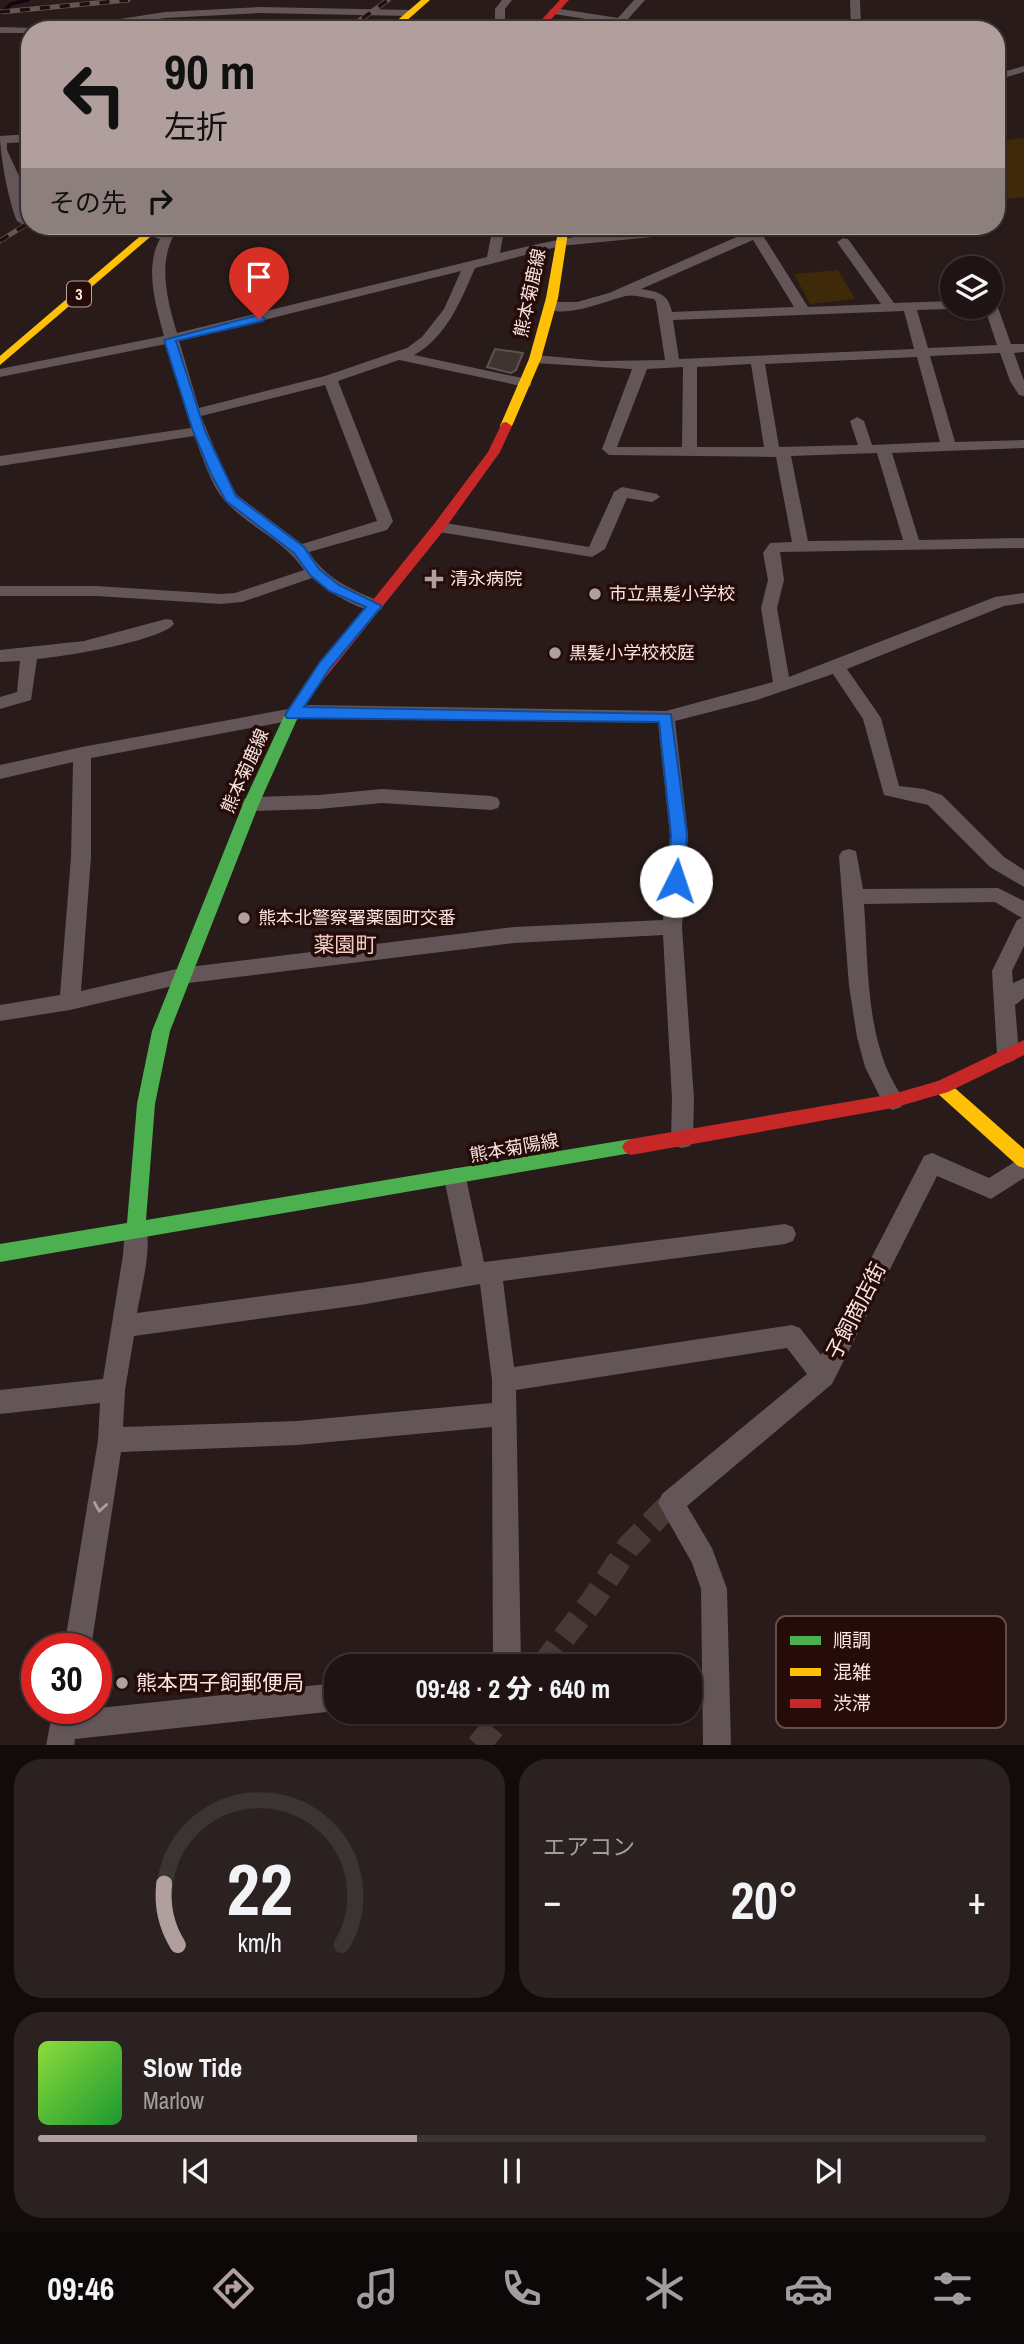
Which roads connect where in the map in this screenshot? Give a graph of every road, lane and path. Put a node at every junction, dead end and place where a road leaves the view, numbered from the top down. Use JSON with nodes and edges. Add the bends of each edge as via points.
{"nodes":[{"id":1,"x":196,"y":0,"type":"edge"},
{"id":2,"x":426,"y":0,"type":"edge"},
{"id":3,"x":507,"y":0,"type":"edge"},
{"id":4,"x":640,"y":0,"type":"edge"},
{"id":5,"x":855,"y":0,"type":"edge"},
{"id":6,"x":330,"y":5,"type":"edge"},
{"id":7,"x":559,"y":6,"type":"edge"},
{"id":8,"x":408,"y":9,"type":"edge"},
{"id":9,"x":190,"y":13,"type":"junction"},
{"id":10,"x":131,"y":21,"type":"edge"},
{"id":11,"x":188,"y":21,"type":"edge"},
{"id":12,"x":391,"y":21,"type":"edge"},
{"id":13,"x":502,"y":21,"type":"edge"},
{"id":14,"x":545,"y":21,"type":"edge"},
{"id":15,"x":602,"y":21,"type":"edge"},
{"id":16,"x":621,"y":21,"type":"edge"},
{"id":17,"x":856,"y":21,"type":"edge"},
{"id":18,"x":0,"y":30,"type":"edge"},
{"id":19,"x":21,"y":30,"type":"edge"},
{"id":20,"x":21,"y":139,"type":"edge"},
{"id":21,"x":1,"y":148,"type":"edge"},
{"id":22,"x":21,"y":218,"type":"edge"},
{"id":23,"x":143,"y":235,"type":"edge"},
{"id":24,"x":144,"y":235,"type":"edge"},
{"id":25,"x":164,"y":235,"type":"edge"},
{"id":26,"x":497,"y":235,"type":"edge"},
{"id":27,"x":559,"y":235,"type":"edge"},
{"id":28,"x":562,"y":235,"type":"edge"},
{"id":29,"x":743,"y":235,"type":"edge"},
{"id":30,"x":756,"y":235,"type":"edge"},
{"id":31,"x":843,"y":242,"type":"dead end"},
{"id":32,"x":493,"y":258,"type":"junction"},
{"id":33,"x":470,"y":265,"type":"junction"},
{"id":34,"x":628,"y":290,"type":"junction"},
{"id":35,"x":940,"y":305,"type":"edge"},
{"id":36,"x":550,"y":306,"type":"junction"},
{"id":37,"x":909,"y":306,"type":"junction"},
{"id":38,"x":890,"y":307,"type":"junction"},
{"id":39,"x":803,"y":310,"type":"junction"},
{"id":40,"x":667,"y":316,"type":"junction"},
{"id":41,"x":995,"y":319,"type":"edge"},
{"id":42,"x":170,"y":340,"type":"junction"},
{"id":43,"x":1024,"y":348,"type":"edge"},
{"id":44,"x":0,"y":349,"type":"edge"},
{"id":45,"x":1006,"y":349,"type":"junction"},
{"id":46,"x":921,"y":353,"type":"junction"},
{"id":47,"x":400,"y":356,"type":"junction"},
{"id":48,"x":535,"y":359,"type":"junction"},
{"id":49,"x":758,"y":361,"type":"junction"},
{"id":50,"x":0,"y":362,"type":"edge"},
{"id":51,"x":673,"y":363,"type":"junction"},
{"id":52,"x":690,"y":363,"type":"junction"},
{"id":53,"x":641,"y":365,"type":"junction"},
{"id":54,"x":0,"y":373,"type":"edge"},
{"id":55,"x":330,"y":379,"type":"junction"},
{"id":56,"x":526,"y":383,"type":"junction"},
{"id":57,"x":1024,"y":392,"type":"edge"},
{"id":58,"x":193,"y":414,"type":"junction"},
{"id":59,"x":857,"y":421,"type":"dead end"},
{"id":60,"x":199,"y":431,"type":"junction"},
{"id":61,"x":1024,"y":444,"type":"edge"},
{"id":62,"x":949,"y":446,"type":"junction"},
{"id":63,"x":866,"y":448,"type":"junction"},
{"id":64,"x":883,"y":448,"type":"junction"},
{"id":65,"x":689,"y":451,"type":"junction"},
{"id":66,"x":778,"y":452,"type":"junction"},
{"id":67,"x":0,"y":461,"type":"edge"},
{"id":68,"x":652,"y":497,"type":"dead end"},
{"id":69,"x":439,"y":527,"type":"junction"},
{"id":70,"x":1024,"y":542,"type":"edge"},
{"id":71,"x":912,"y":544,"type":"junction"},
{"id":72,"x":801,"y":547,"type":"junction"},
{"id":73,"x":299,"y":550,"type":"junction"},
{"id":74,"x":314,"y":572,"type":"junction"},
{"id":75,"x":0,"y":591,"type":"edge"},
{"id":76,"x":1024,"y":598,"type":"edge"},
{"id":77,"x":375,"y":606,"type":"junction"},
{"id":78,"x":166,"y":624,"type":"dead end"},
{"id":79,"x":29,"y":655,"type":"junction"},
{"id":80,"x":0,"y":656,"type":"edge"},
{"id":81,"x":837,"y":667,"type":"junction"},
{"id":82,"x":782,"y":685,"type":"junction"},
{"id":83,"x":0,"y":703,"type":"edge"},
{"id":84,"x":292,"y":715,"type":"junction"},
{"id":85,"x":666,"y":717,"type":"junction"},
{"id":86,"x":82,"y":753,"type":"junction"},
{"id":87,"x":0,"y":772,"type":"edge"},
{"id":88,"x":491,"y":803,"type":"dead end"},
{"id":89,"x":251,"y":804,"type":"junction"},
{"id":90,"x":849,"y":856,"type":"dead end"},
{"id":91,"x":1024,"y":880,"type":"edge"},
{"id":92,"x":855,"y":897,"type":"junction"},
{"id":93,"x":1024,"y":911,"type":"edge"},
{"id":94,"x":1024,"y":925,"type":"edge"},
{"id":95,"x":672,"y":927,"type":"junction"},
{"id":96,"x":181,"y":976,"type":"junction"},
{"id":97,"x":1024,"y":986,"type":"edge"},
{"id":98,"x":1005,"y":1001,"type":"junction"},
{"id":99,"x":70,"y":1002,"type":"junction"},
{"id":100,"x":0,"y":1013,"type":"edge"},
{"id":101,"x":1016,"y":1051,"type":"edge"},
{"id":102,"x":942,"y":1087,"type":"junction"},
{"id":103,"x":893,"y":1101,"type":"junction"},
{"id":104,"x":682,"y":1139,"type":"junction"},
{"id":105,"x":1024,"y":1160,"type":"edge"},
{"id":106,"x":1024,"y":1166,"type":"edge"},
{"id":107,"x":455,"y":1178,"type":"junction"},
{"id":108,"x":136,"y":1229,"type":"junction"},
{"id":109,"x":785,"y":1234,"type":"dead end"},
{"id":110,"x":0,"y":1253,"type":"edge"},
{"id":111,"x":482,"y":1274,"type":"junction"},
{"id":112,"x":123,"y":1326,"type":"junction"},
{"id":113,"x":823,"y":1376,"type":"junction"},
{"id":114,"x":504,"y":1380,"type":"junction"},
{"id":115,"x":113,"y":1390,"type":"junction"},
{"id":116,"x":0,"y":1402,"type":"edge"},
{"id":117,"x":503,"y":1414,"type":"junction"},
{"id":118,"x":110,"y":1440,"type":"junction"},
{"id":119,"x":79,"y":1633,"type":"edge"},
{"id":120,"x":507,"y":1654,"type":"edge"},
{"id":121,"x":324,"y":1698,"type":"edge"},
{"id":122,"x":63,"y":1727,"type":"edge"},
{"id":123,"x":717,"y":1745,"type":"edge"}],
"edges":[{"from":1,"to":9,"type":"street"},
{"from":2,"to":8,"type":"main road"},
{"from":3,"to":13,"type":"street","via":[[500,9]]},
{"from":4,"to":16,"type":"street"},
{"from":5,"to":17,"type":"street"},
{"from":6,"to":8,"type":"street"},
{"from":6,"to":9,"type":"street"},
{"from":7,"to":14,"type":"main road"},
{"from":7,"to":15,"type":"street"},
{"from":8,"to":12,"type":"main road"},
{"from":9,"to":10,"type":"street"},
{"from":9,"to":11,"type":"street"},
{"from":18,"to":19,"type":"street"},
{"from":20,"to":21,"type":"street","via":[[0,140]]},
{"from":21,"to":22,"type":"street","via":[[13,176]]},
{"from":23,"to":44,"type":"main road","number":"3"},
{"from":24,"to":50,"type":"main road","number":"3"},
{"from":25,"to":42,"type":"street","via":[[160,298]]},
{"from":26,"to":32,"type":"street"},
{"from":27,"to":32,"type":"street"},
{"from":28,"to":36,"type":"main road","name":"熊本菊鹿線"},
{"from":29,"to":34,"type":"street"},
{"from":30,"to":39,"type":"street"},
{"from":31,"to":38,"type":"street"},
{"from":32,"to":33,"type":"street"},
{"from":33,"to":42,"type":"street"},
{"from":33,"to":47,"type":"street","via":[[450,310],[435,330],[412,352]]},
{"from":34,"to":36,"type":"street","via":[[578,306]]},
{"from":34,"to":40,"type":"street","via":[[658,296]]},
{"from":35,"to":37,"type":"street"},
{"from":36,"to":48,"type":"main road","name":"熊本菊鹿線"},
{"from":37,"to":38,"type":"street"},
{"from":37,"to":46,"type":"street"},
{"from":38,"to":39,"type":"street"},
{"from":39,"to":40,"type":"street"},
{"from":40,"to":51,"type":"street"},
{"from":41,"to":45,"type":"street"},
{"from":42,"to":54,"type":"street"},
{"from":42,"to":58,"type":"street"},
{"from":43,"to":45,"type":"street"},
{"from":45,"to":46,"type":"street"},
{"from":45,"to":57,"type":"street"},
{"from":46,"to":49,"type":"street"},
{"from":46,"to":62,"type":"street"},
{"from":47,"to":55,"type":"street"},
{"from":47,"to":56,"type":"street"},
{"from":48,"to":53,"type":"street"},
{"from":48,"to":56,"type":"main road","name":"熊本菊鹿線"},
{"from":49,"to":52,"type":"street"},
{"from":49,"to":66,"type":"street"},
{"from":51,"to":52,"type":"street"},
{"from":51,"to":53,"type":"street"},
{"from":52,"to":65,"type":"street"},
{"from":53,"to":65,"type":"street","via":[[609,449]]},
{"from":55,"to":58,"type":"street"},
{"from":55,"to":73,"type":"street","via":[[385,521],[381,527]]},
{"from":56,"to":69,"type":"main road","name":"熊本菊鹿線","via":[[494,452]]},
{"from":58,"to":60,"type":"street"},
{"from":59,"to":63,"type":"street"},
{"from":60,"to":67,"type":"street"},
{"from":60,"to":73,"type":"street","via":[[231,498]]},
{"from":61,"to":62,"type":"street"},
{"from":62,"to":64,"type":"street"},
{"from":63,"to":64,"type":"street"},
{"from":63,"to":66,"type":"street"},
{"from":64,"to":71,"type":"street"},
{"from":65,"to":66,"type":"street"},
{"from":66,"to":72,"type":"street"},
{"from":68,"to":69,"type":"street","via":[[622,492],[592,552]]},
{"from":69,"to":77,"type":"main road","name":"熊本菊鹿線"},
{"from":70,"to":71,"type":"street"},
{"from":71,"to":72,"type":"street"},
{"from":72,"to":82,"type":"street","via":[[776,547],[771,553],[776,580],[769,608],[771,632]]},
{"from":73,"to":74,"type":"street"},
{"from":74,"to":75,"type":"street","via":[[221,599]]},
{"from":74,"to":77,"type":"street","via":[[334,588]]},
{"from":76,"to":81,"type":"street","via":[[1001,601]]},
{"from":77,"to":84,"type":"main road","name":"熊本菊鹿線","via":[[325,665]]},
{"from":78,"to":79,"type":"street","via":[[109,641]]},
{"from":79,"to":80,"type":"street"},
{"from":79,"to":83,"type":"street","via":[[24,696]]},
{"from":81,"to":82,"type":"street"},
{"from":81,"to":91,"type":"street","via":[[875,727],[891,790],[926,794],[935,800],[997,862]]},
{"from":82,"to":85,"type":"street"},
{"from":84,"to":85,"type":"street","via":[[310,711]]},
{"from":84,"to":86,"type":"street"},
{"from":84,"to":89,"type":"main road","name":"熊本菊鹿線"},
{"from":85,"to":95,"type":"street","via":[[679,835]]},
{"from":86,"to":87,"type":"street"},
{"from":86,"to":99,"type":"street"},
{"from":88,"to":89,"type":"street","via":[[382,796]]},
{"from":89,"to":96,"type":"main road","name":"熊本菊鹿線"},
{"from":90,"to":92,"type":"street"},
{"from":92,"to":93,"type":"street","via":[[998,895]]},
{"from":92,"to":103,"type":"street","via":[[862,1011],[874,1064]]},
{"from":94,"to":98,"type":"street","via":[[1002,971]]},
{"from":95,"to":96,"type":"street","via":[[514,935]]},
{"from":95,"to":104,"type":"street"},
{"from":96,"to":99,"type":"street"},
{"from":96,"to":108,"type":"main road","name":"熊本菊鹿線","via":[[161,1031],[146,1104]]},
{"from":97,"to":98,"type":"street"},
{"from":98,"to":101,"type":"street"},
{"from":99,"to":100,"type":"street"},
{"from":101,"to":102,"type":"main road","name":"熊本菊陽線"},
{"from":102,"to":103,"type":"main road","name":"熊本菊陽線"},
{"from":102,"to":105,"type":"main road"},
{"from":103,"to":104,"type":"main road","name":"熊本菊陽線"},
{"from":104,"to":107,"type":"main road","name":"熊本菊陽線"},
{"from":106,"to":113,"type":"street","name":"子飼商店街","via":[[991,1189],[932,1163]]},
{"from":107,"to":108,"type":"main road","name":"熊本菊陽線"},
{"from":107,"to":111,"type":"street"},
{"from":108,"to":110,"type":"main road","name":"熊本菊陽線"},
{"from":108,"to":112,"type":"street"},
{"from":109,"to":111,"type":"street"},
{"from":111,"to":112,"type":"street"},
{"from":111,"to":114,"type":"street"},
{"from":112,"to":115,"type":"street"},
{"from":113,"to":114,"type":"street","via":[[792,1336]]},
{"from":113,"to":123,"type":"street","name":"子飼商店街","via":[[671,1503],[703,1557],[714,1589]]},
{"from":114,"to":117,"type":"street"},
{"from":115,"to":116,"type":"street"},
{"from":115,"to":118,"type":"street"},
{"from":117,"to":118,"type":"street","via":[[297,1433]]},
{"from":117,"to":120,"type":"street"},
{"from":118,"to":119,"type":"street","one_way":true},
{"from":121,"to":122,"type":"street"}]}
